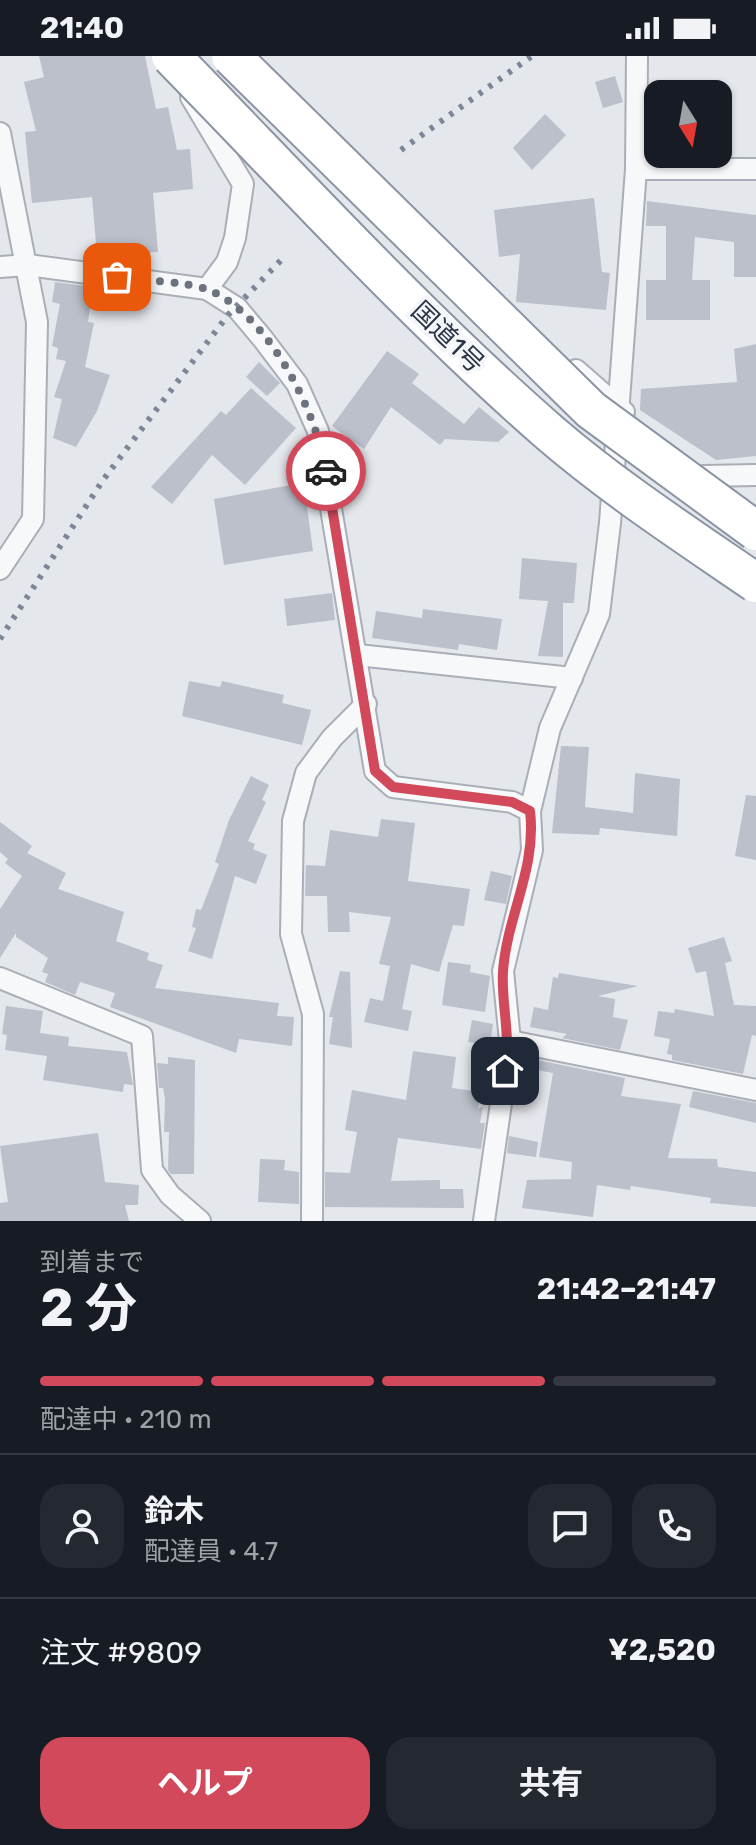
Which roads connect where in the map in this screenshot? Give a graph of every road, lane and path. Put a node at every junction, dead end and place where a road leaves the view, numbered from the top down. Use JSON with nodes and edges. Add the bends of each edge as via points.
{"nodes":[{"id":1,"x":171,"y":56,"type":"edge"},
{"id":2,"x":231,"y":56,"type":"edge"},
{"id":3,"x":253,"y":56,"type":"edge"},
{"id":4,"x":637,"y":56,"type":"edge"},
{"id":5,"x":191,"y":97,"type":"dead end"},
{"id":6,"x":0,"y":133,"type":"edge"},
{"id":7,"x":636,"y":169,"type":"junction"},
{"id":8,"x":756,"y":169,"type":"edge"},
{"id":9,"x":28,"y":265,"type":"junction"},
{"id":10,"x":0,"y":267,"type":"edge"},
{"id":11,"x":207,"y":289,"type":"junction"},
{"id":12,"x":616,"y":406,"type":"junction"},
{"id":13,"x":756,"y":475,"type":"edge"},
{"id":14,"x":704,"y":476,"type":"junction"},
{"id":15,"x":756,"y":510,"type":"edge"},
{"id":16,"x":756,"y":531,"type":"edge"},
{"id":17,"x":8,"y":543,"type":"edge"},
{"id":18,"x":0,"y":569,"type":"edge"},
{"id":19,"x":756,"y":583,"type":"edge"},
{"id":20,"x":358,"y":655,"type":"junction"},
{"id":21,"x":572,"y":678,"type":"junction"},
{"id":22,"x":366,"y":704,"type":"junction"},
{"id":23,"x":530,"y":811,"type":"junction"},
{"id":24,"x":0,"y":978,"type":"edge"},
{"id":25,"x":510,"y":1041,"type":"junction"},
{"id":26,"x":756,"y":1090,"type":"edge"},
{"id":27,"x":200,"y":1221,"type":"edge"},
{"id":28,"x":312,"y":1221,"type":"edge"},
{"id":29,"x":484,"y":1221,"type":"edge"}],
"edges":[{"from":1,"to":19,"type":"highway","name":"国道1号","bridge":true,"via":[[427,317],[551,434],[635,500]]},
{"from":2,"to":16,"type":"highway","name":"国道1号","bridge":true,"via":[[591,410]]},
{"from":3,"to":12,"type":"street","via":[[517,318]]},
{"from":4,"to":7,"type":"street"},
{"from":5,"to":11,"type":"street","via":[[243,184],[227,262]]},
{"from":6,"to":9,"type":"street"},
{"from":7,"to":8,"type":"street"},
{"from":7,"to":12,"type":"street"},
{"from":9,"to":10,"type":"street"},
{"from":9,"to":11,"type":"street"},
{"from":9,"to":17,"type":"street","via":[[37,322],[33,519]]},
{"from":11,"to":20,"type":"street","via":[[237,308],[263,339],[297,384],[318,431]]},
{"from":12,"to":14,"type":"street"},
{"from":12,"to":21,"type":"street","via":[[599,614]]},
{"from":13,"to":14,"type":"street"},
{"from":14,"to":15,"type":"street"},
{"from":17,"to":18,"type":"street"},
{"from":20,"to":21,"type":"street"},
{"from":20,"to":22,"type":"street"},
{"from":21,"to":23,"type":"street","via":[[550,728]]},
{"from":22,"to":23,"type":"street","via":[[375,771],[393,787],[512,802]]},
{"from":22,"to":28,"type":"street","via":[[306,773],[293,821],[291,934],[313,1014]]},
{"from":23,"to":25,"type":"street","via":[[532,850],[503,971]]},
{"from":24,"to":27,"type":"street","via":[[142,1036],[152,1170],[170,1195]]},
{"from":25,"to":26,"type":"street"},
{"from":25,"to":29,"type":"street"}]}
